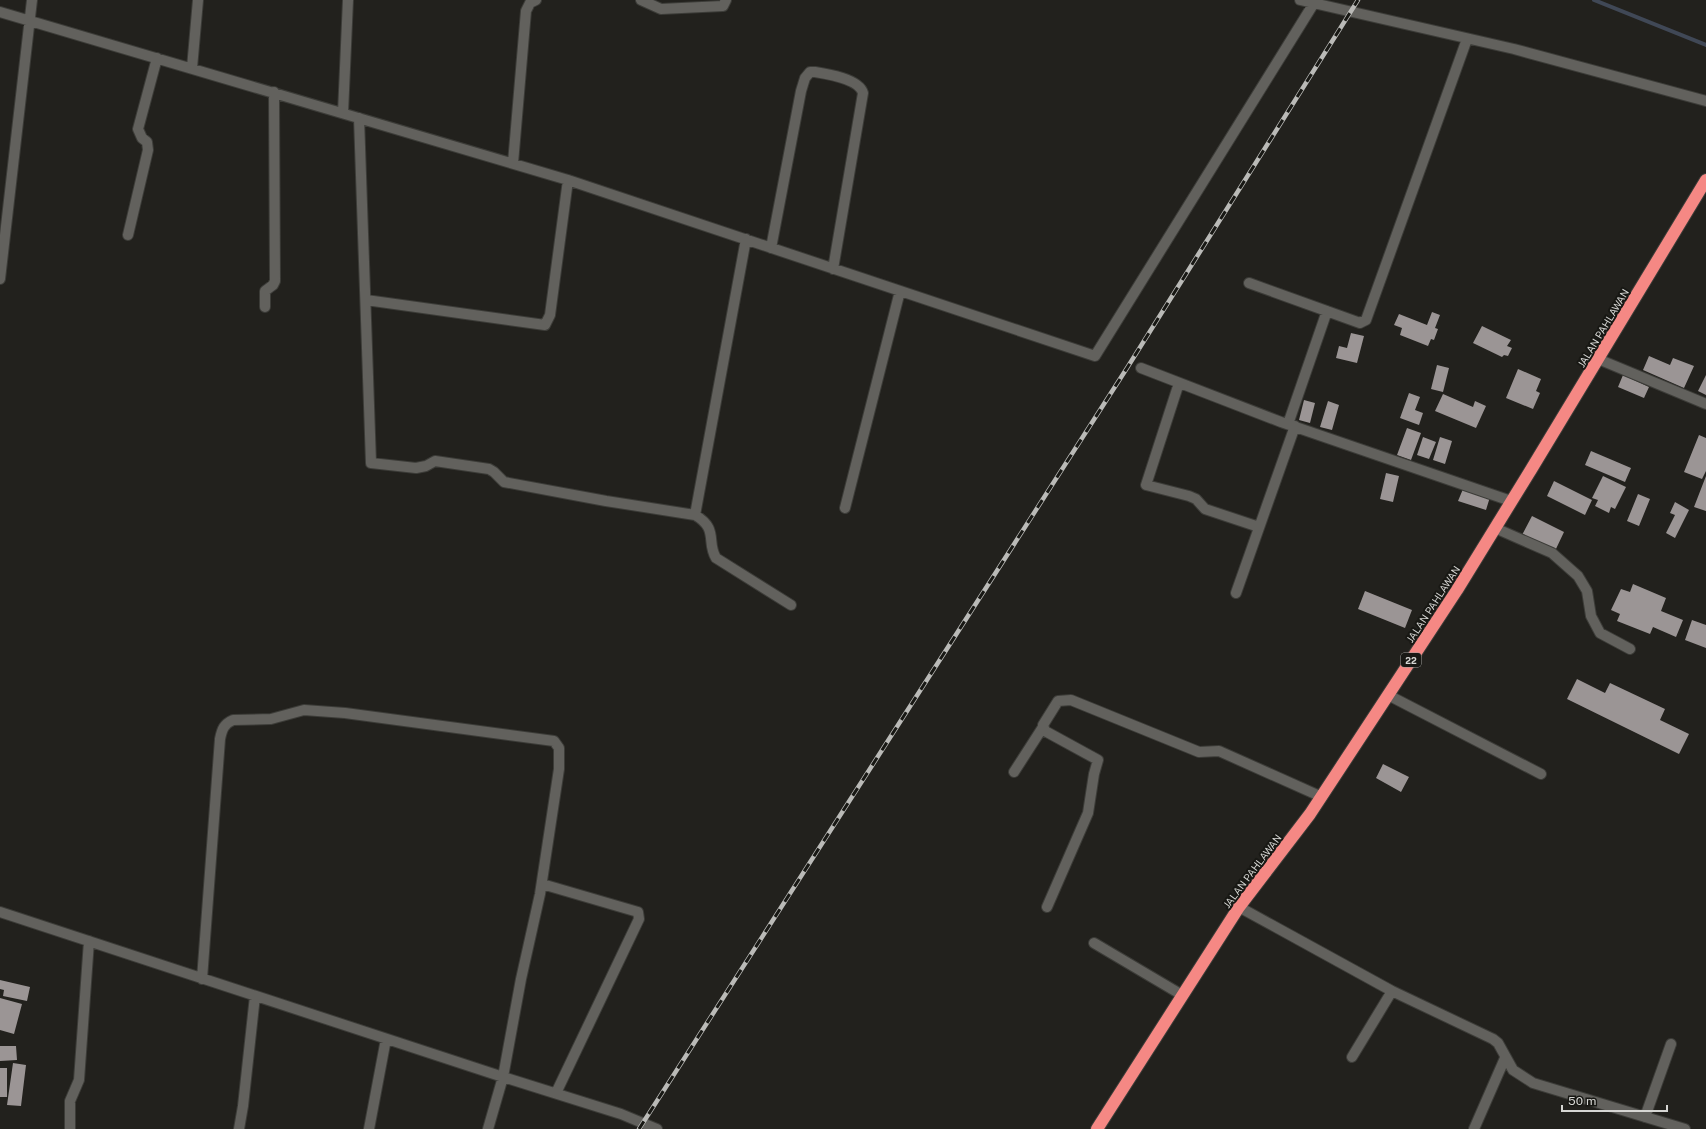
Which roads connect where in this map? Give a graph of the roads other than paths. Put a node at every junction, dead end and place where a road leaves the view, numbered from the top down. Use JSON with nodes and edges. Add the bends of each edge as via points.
{"nodes":[{"id":1,"x":32,"y":0,"type":"edge"},
{"id":2,"x":198,"y":0,"type":"edge"},
{"id":3,"x":348,"y":0,"type":"edge"},
{"id":4,"x":536,"y":0,"type":"edge"},
{"id":5,"x":641,"y":0,"type":"edge"},
{"id":6,"x":726,"y":0,"type":"edge"},
{"id":7,"x":1300,"y":0,"type":"edge"},
{"id":8,"x":1314,"y":2,"type":"edge"},
{"id":9,"x":0,"y":12,"type":"edge"},
{"id":10,"x":30,"y":20,"type":"junction"},
{"id":11,"x":1467,"y":39,"type":"junction"},
{"id":12,"x":158,"y":58,"type":"junction"},
{"id":13,"x":192,"y":68,"type":"junction"},
{"id":14,"x":274,"y":92,"type":"junction"},
{"id":15,"x":1706,"y":101,"type":"edge"},
{"id":16,"x":343,"y":113,"type":"junction"},
{"id":17,"x":359,"y":118,"type":"junction"},
{"id":18,"x":513,"y":163,"type":"junction"},
{"id":19,"x":568,"y":180,"type":"junction"},
{"id":20,"x":1706,"y":180,"type":"edge"},
{"id":21,"x":5,"y":193,"type":"edge"},
{"id":22,"x":128,"y":235,"type":"dead end"},
{"id":23,"x":746,"y":239,"type":"junction"},
{"id":24,"x":771,"y":248,"type":"junction"},
{"id":25,"x":833,"y":268,"type":"junction"},
{"id":26,"x":0,"y":279,"type":"edge"},
{"id":27,"x":1249,"y":283,"type":"dead end"},
{"id":28,"x":900,"y":291,"type":"junction"},
{"id":29,"x":366,"y":300,"type":"junction"},
{"id":30,"x":265,"y":307,"type":"dead end"},
{"id":31,"x":1327,"y":311,"type":"junction"},
{"id":32,"x":1598,"y":359,"type":"junction"},
{"id":33,"x":1141,"y":368,"type":"dead end"},
{"id":34,"x":1179,"y":382,"type":"junction"},
{"id":35,"x":1706,"y":404,"type":"edge"},
{"id":36,"x":1291,"y":425,"type":"junction"},
{"id":37,"x":1511,"y":501,"type":"junction"},
{"id":38,"x":845,"y":508,"type":"dead end"},
{"id":39,"x":696,"y":514,"type":"junction"},
{"id":40,"x":1259,"y":527,"type":"junction"},
{"id":41,"x":1495,"y":528,"type":"junction"},
{"id":42,"x":1236,"y":593,"type":"dead end"},
{"id":43,"x":791,"y":605,"type":"dead end"},
{"id":44,"x":1630,"y":648,"type":"dead end"},
{"id":45,"x":1388,"y":695,"type":"junction"},
{"id":46,"x":1043,"y":727,"type":"junction"},
{"id":47,"x":1014,"y":772,"type":"dead end"},
{"id":48,"x":1541,"y":774,"type":"dead end"},
{"id":49,"x":1322,"y":797,"type":"junction"},
{"id":50,"x":542,"y":884,"type":"junction"},
{"id":51,"x":1047,"y":907,"type":"dead end"},
{"id":52,"x":1239,"y":907,"type":"junction"},
{"id":53,"x":0,"y":912,"type":"edge"},
{"id":54,"x":89,"y":941,"type":"junction"},
{"id":55,"x":1094,"y":943,"type":"dead end"},
{"id":56,"x":202,"y":978,"type":"junction"},
{"id":57,"x":1392,"y":991,"type":"junction"},
{"id":58,"x":1182,"y":995,"type":"junction"},
{"id":59,"x":255,"y":996,"type":"junction"},
{"id":60,"x":386,"y":1039,"type":"junction"},
{"id":61,"x":1671,"y":1044,"type":"dead end"},
{"id":62,"x":1352,"y":1057,"type":"dead end"},
{"id":63,"x":1505,"y":1058,"type":"junction"},
{"id":64,"x":502,"y":1077,"type":"junction"},
{"id":65,"x":556,"y":1093,"type":"junction"},
{"id":66,"x":1645,"y":1117,"type":"junction"},
{"id":67,"x":70,"y":1129,"type":"edge"},
{"id":68,"x":239,"y":1129,"type":"edge"},
{"id":69,"x":369,"y":1129,"type":"edge"},
{"id":70,"x":488,"y":1129,"type":"edge"},
{"id":71,"x":657,"y":1129,"type":"edge"},
{"id":72,"x":1097,"y":1129,"type":"edge"},
{"id":73,"x":1474,"y":1129,"type":"edge"},
{"id":74,"x":1685,"y":1129,"type":"edge"}],
"edges":[{"from":1,"to":10,"type":"street"},
{"from":2,"to":13,"type":"street"},
{"from":3,"to":16,"type":"street"},
{"from":4,"to":18,"type":"street","via":[[530,3],[526,11]]},
{"from":5,"to":6,"type":"street","via":[[661,10],[723,6]]},
{"from":7,"to":8,"type":"street"},
{"from":8,"to":11,"type":"street"},
{"from":8,"to":28,"type":"street","via":[[1094,356]]},
{"from":9,"to":10,"type":"street"},
{"from":10,"to":12,"type":"street"},
{"from":10,"to":21,"type":"street"},
{"from":11,"to":15,"type":"street","via":[[1514,49]]},
{"from":11,"to":31,"type":"street","via":[[1366,320],[1360,323]]},
{"from":12,"to":13,"type":"street"},
{"from":12,"to":22,"type":"street","via":[[138,129],[147,142],[148,150]]},
{"from":13,"to":14,"type":"street"},
{"from":14,"to":16,"type":"street"},
{"from":14,"to":30,"type":"street","via":[[275,281],[265,291]]},
{"from":16,"to":17,"type":"street"},
{"from":17,"to":18,"type":"street"},
{"from":17,"to":29,"type":"street"},
{"from":18,"to":19,"type":"street"},
{"from":19,"to":23,"type":"street"},
{"from":19,"to":29,"type":"street","via":[[550,315],[545,325]]},
{"from":20,"to":32,"type":"highway","name":"JALAN PAHLAWAN","number":"22"},
{"from":21,"to":26,"type":"street"},
{"from":23,"to":24,"type":"street"},
{"from":23,"to":39,"type":"street"},
{"from":24,"to":25,"type":"street"},
{"from":24,"to":25,"type":"street","via":[[805,78],[810,72],[815,72],[856,82],[863,92]]},
{"from":25,"to":28,"type":"street"},
{"from":27,"to":31,"type":"street"},
{"from":28,"to":38,"type":"street"},
{"from":29,"to":39,"type":"street","via":[[371,463],[416,468],[435,461],[489,469],[504,482]]},
{"from":31,"to":36,"type":"street"},
{"from":32,"to":35,"type":"street"},
{"from":32,"to":37,"type":"highway","name":"JALAN PAHLAWAN","number":"22"},
{"from":33,"to":34,"type":"street"},
{"from":34,"to":36,"type":"street"},
{"from":34,"to":40,"type":"street","via":[[1146,485],[1189,496],[1206,509]]},
{"from":36,"to":37,"type":"street"},
{"from":36,"to":40,"type":"street"},
{"from":37,"to":41,"type":"highway","name":"JALAN PAHLAWAN","number":"22"},
{"from":39,"to":43,"type":"street","via":[[711,532],[716,558]]},
{"from":40,"to":42,"type":"street"},
{"from":41,"to":44,"type":"street","via":[[1552,554],[1578,576],[1587,591],[1591,616],[1600,633]]},
{"from":41,"to":45,"type":"highway","name":"JALAN PAHLAWAN","number":"22"},
{"from":45,"to":48,"type":"street"},
{"from":45,"to":49,"type":"highway","name":"JALAN PAHLAWAN","number":"22"},
{"from":46,"to":47,"type":"street"},
{"from":46,"to":49,"type":"street","via":[[1058,701],[1071,700],[1199,752],[1219,751]]},
{"from":46,"to":51,"type":"street","via":[[1051,735],[1098,760],[1088,814]]},
{"from":49,"to":52,"type":"highway","name":"JALAN PAHLAWAN","number":"22"},
{"from":50,"to":56,"type":"street","via":[[559,769],[559,748],[554,741],[345,713],[304,710],[271,719],[233,720],[222,728],[220,738]]},
{"from":50,"to":64,"type":"street"},
{"from":50,"to":65,"type":"street","via":[[638,912],[639,915]]},
{"from":52,"to":57,"type":"street"},
{"from":52,"to":58,"type":"highway","name":"JALAN PAHLAWAN","number":"22"},
{"from":53,"to":54,"type":"street"},
{"from":54,"to":56,"type":"street"},
{"from":54,"to":67,"type":"street","via":[[79,1080],[70,1102]]},
{"from":55,"to":58,"type":"street"},
{"from":56,"to":59,"type":"street"},
{"from":57,"to":62,"type":"street"},
{"from":57,"to":63,"type":"street","via":[[1493,1039],[1498,1043]]},
{"from":58,"to":72,"type":"highway","name":"JALAN PAHLAWAN","number":"22"},
{"from":59,"to":60,"type":"street"},
{"from":59,"to":68,"type":"street"},
{"from":60,"to":64,"type":"street"},
{"from":60,"to":69,"type":"street"},
{"from":61,"to":66,"type":"street"},
{"from":63,"to":66,"type":"street","via":[[1513,1070],[1533,1082]]},
{"from":63,"to":73,"type":"street"},
{"from":64,"to":65,"type":"street"},
{"from":64,"to":70,"type":"street"},
{"from":65,"to":71,"type":"street","via":[[621,1114]]},
{"from":66,"to":74,"type":"street"}]}
